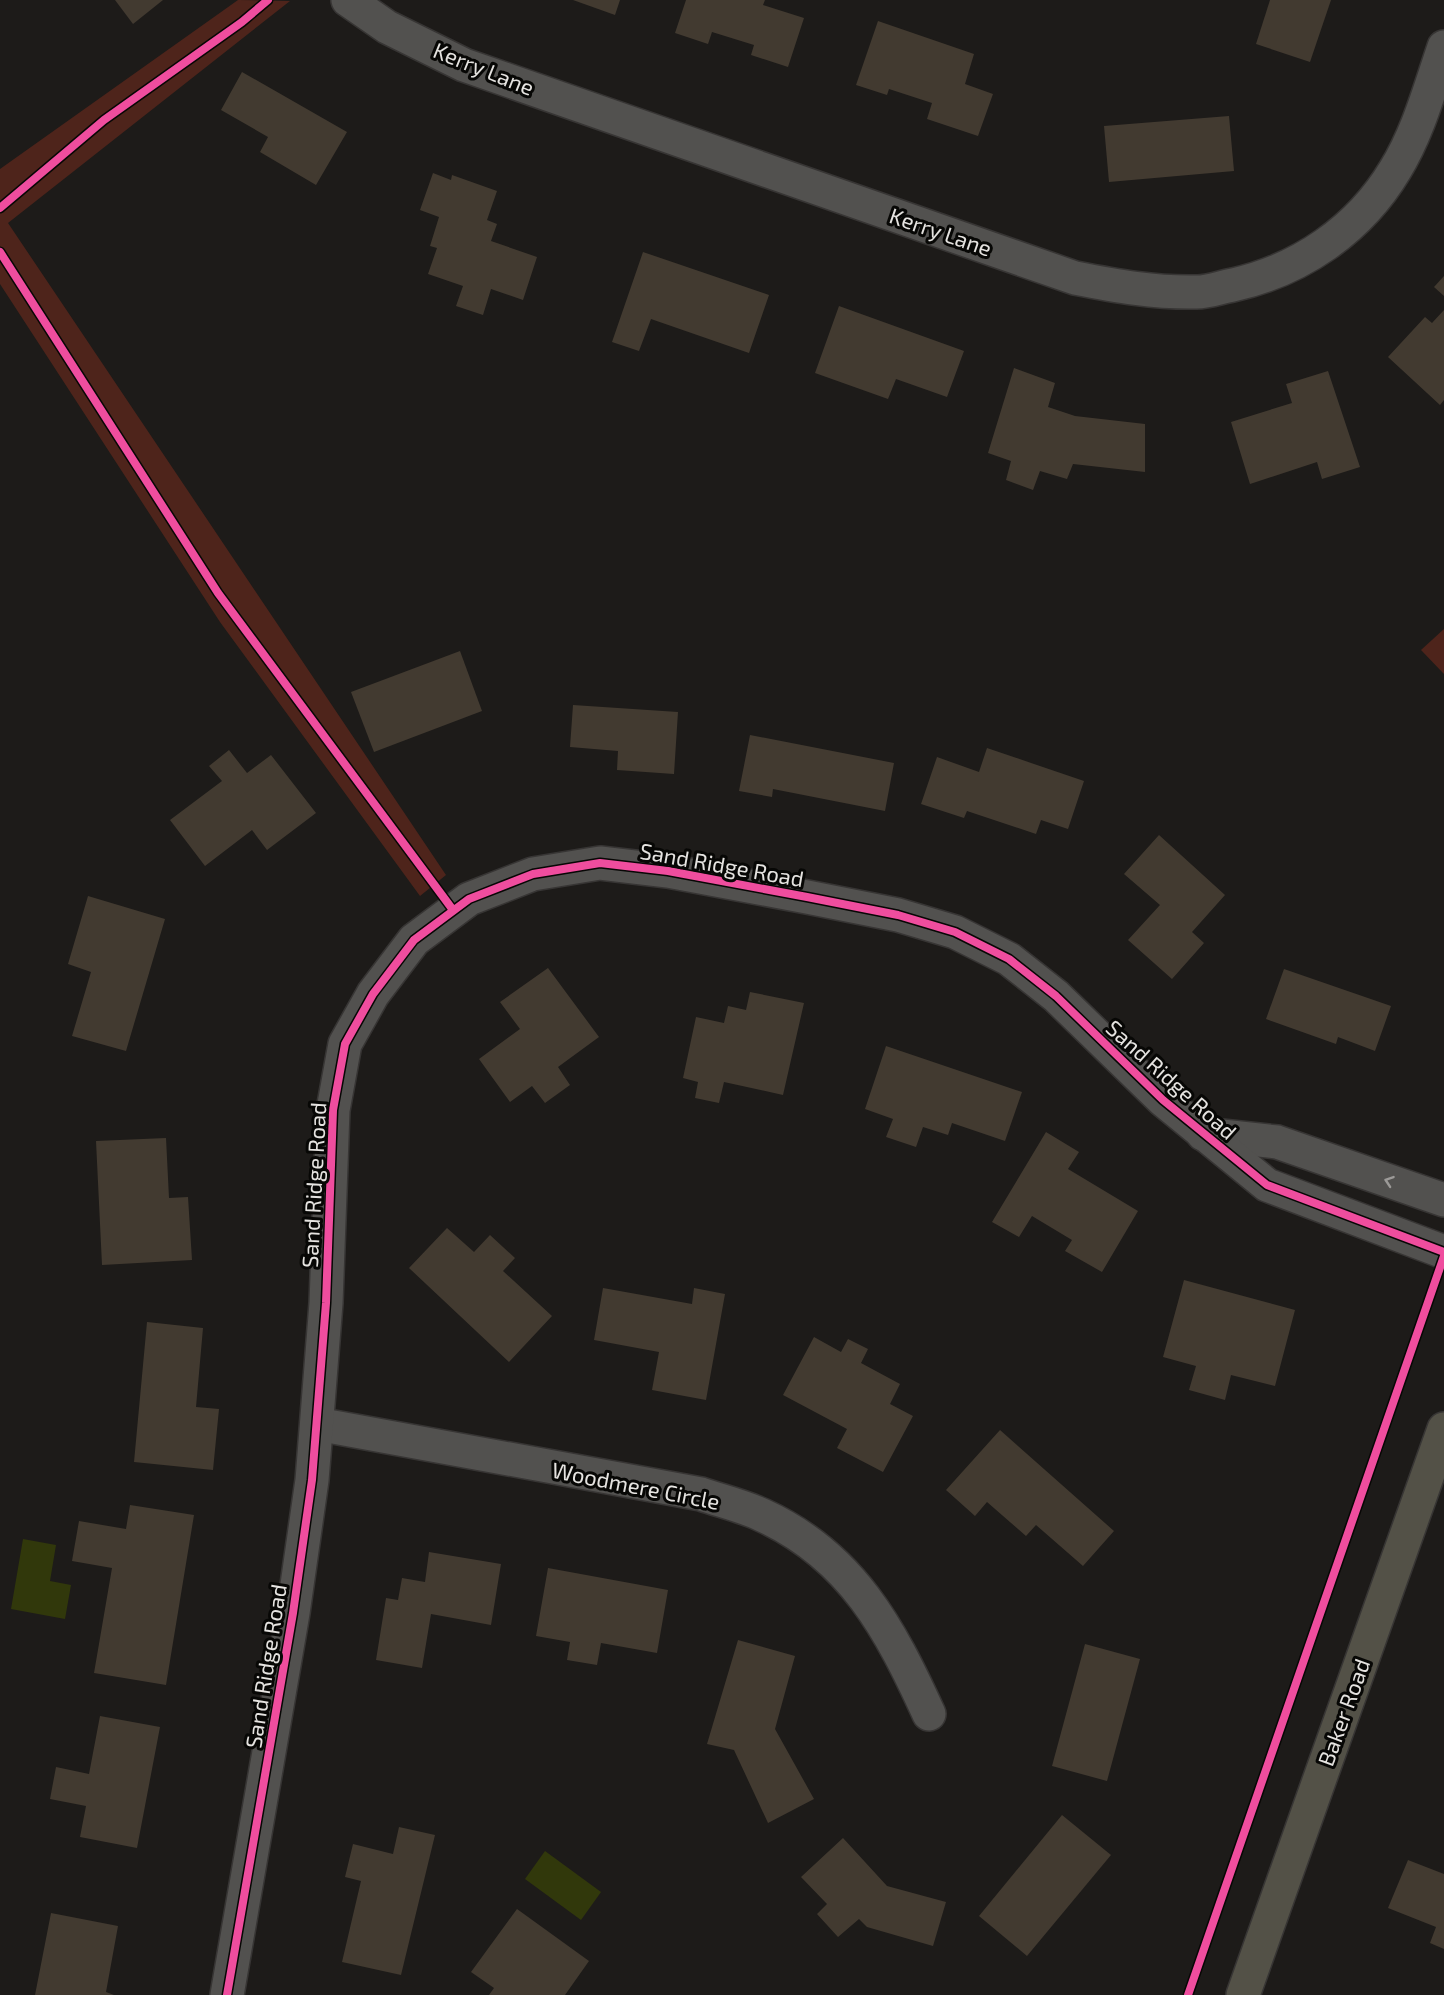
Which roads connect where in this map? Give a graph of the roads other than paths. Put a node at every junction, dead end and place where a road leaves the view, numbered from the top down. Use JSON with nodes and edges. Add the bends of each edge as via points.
{"nodes":[{"id":1,"x":348,"y":0,"type":"edge"},
{"id":2,"x":1444,"y":47,"type":"edge"},
{"id":3,"x":1203,"y":1134,"type":"junction"},
{"id":4,"x":1444,"y":1200,"type":"edge"},
{"id":5,"x":1444,"y":1252,"type":"edge"},
{"id":6,"x":316,"y":1425,"type":"junction"},
{"id":7,"x":1444,"y":1429,"type":"edge"},
{"id":8,"x":929,"y":1714,"type":"dead end"},
{"id":9,"x":227,"y":1995,"type":"edge"},
{"id":10,"x":1243,"y":1995,"type":"edge"}],
"edges":[{"from":1,"to":2,"type":"street","name":"Kerry Lane","via":[[387,27],[464,65],[1075,278],[1140,291],[1200,292],[1232,285],[1263,278],[1318,251],[1365,212],[1396,170]]},
{"from":4,"to":3,"type":"street","name":"Sand Ridge Road","one_way":true,"via":[[1277,1142]]},
{"from":3,"to":5,"type":"street","name":"Sand Ridge Road","via":[[1267,1185]]},
{"from":3,"to":6,"type":"street","name":"Sand Ridge Road","via":[[1056,996],[1009,959],[955,932],[898,915],[668,871],[600,863],[533,874],[469,899],[414,940],[373,994],[345,1044],[333,1110],[326,1303]]},
{"from":6,"to":8,"type":"street","name":"Woodmere Circle","via":[[701,1494],[762,1514],[813,1545],[866,1597],[899,1649]]},
{"from":6,"to":9,"type":"street","name":"Sand Ridge Road","via":[[294,1613]]},
{"from":7,"to":10,"type":"main road","name":"Baker Road"}]}
